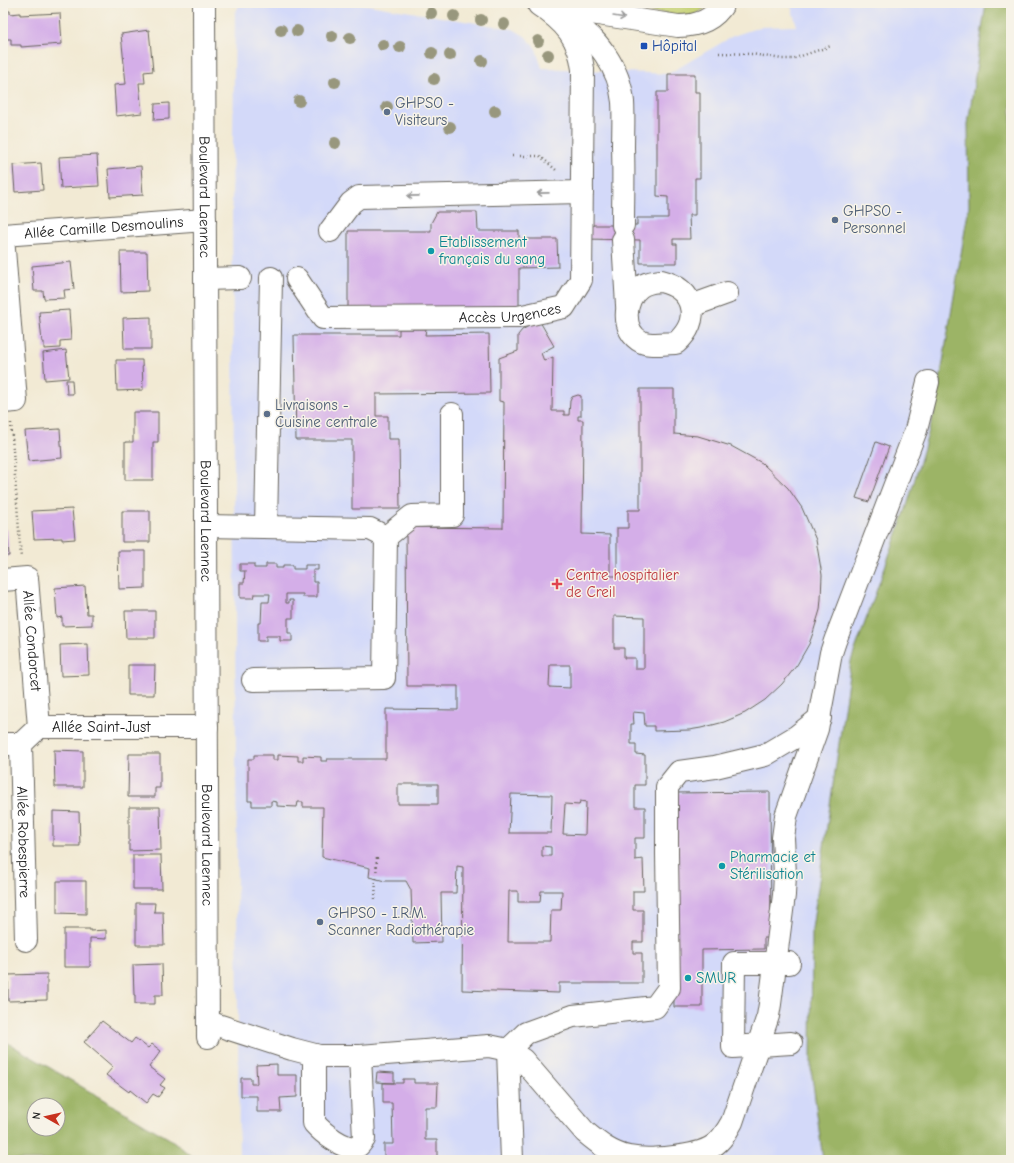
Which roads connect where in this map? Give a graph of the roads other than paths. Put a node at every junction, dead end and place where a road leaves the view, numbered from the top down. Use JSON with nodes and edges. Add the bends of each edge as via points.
{"nodes":[{"id":1,"x":204,"y":3,"type":"edge"},
{"id":2,"x":724,"y":3,"type":"edge"},
{"id":3,"x":537,"y":4,"type":"edge"},
{"id":4,"x":582,"y":192,"type":"junction"},
{"id":5,"x":205,"y":220,"type":"junction"},
{"id":6,"x":330,"y":231,"type":"dead end"},
{"id":7,"x":3,"y":236,"type":"edge"},
{"id":8,"x":625,"y":269,"type":"junction"},
{"id":9,"x":205,"y":278,"type":"junction"},
{"id":10,"x":240,"y":278,"type":"dead end"},
{"id":11,"x":271,"y":278,"type":"dead end"},
{"id":12,"x":297,"y":279,"type":"dead end"},
{"id":13,"x":650,"y":282,"type":"junction"},
{"id":14,"x":727,"y":293,"type":"dead end"},
{"id":15,"x":627,"y":305,"type":"junction"},
{"id":16,"x":691,"y":306,"type":"junction"},
{"id":17,"x":928,"y":382,"type":"dead end"},
{"id":18,"x":6,"y":402,"type":"edge"},
{"id":19,"x":452,"y":414,"type":"dead end"},
{"id":20,"x":206,"y":526,"type":"junction"},
{"id":21,"x":266,"y":527,"type":"junction"},
{"id":22,"x":386,"y":537,"type":"junction"},
{"id":23,"x":13,"y":579,"type":"edge"},
{"id":24,"x":253,"y":680,"type":"dead end"},
{"id":25,"x":820,"y":718,"type":"junction"},
{"id":26,"x":39,"y":727,"type":"junction"},
{"id":27,"x":207,"y":727,"type":"junction"},
{"id":28,"x":12,"y":744,"type":"edge"},
{"id":29,"x":26,"y":940,"type":"dead end"},
{"id":30,"x":783,"y":963,"type":"junction"},
{"id":31,"x":791,"y":1043,"type":"dead end"},
{"id":32,"x":758,"y":1045,"type":"junction"},
{"id":33,"x":508,"y":1050,"type":"junction"},
{"id":34,"x":314,"y":1055,"type":"junction"},
{"id":35,"x":360,"y":1056,"type":"junction"},
{"id":36,"x":512,"y":1160,"type":"edge"}],
"edges":[{"from":1,"to":5,"type":"street","name":"Boulevard Laennec"},
{"from":3,"to":2,"type":"street","one_way":true,"via":[[688,26],[711,17]]},
{"from":3,"to":4,"type":"street","name":"Accès Urgences","via":[[556,16],[565,26],[578,46],[582,59]]},
{"from":3,"to":8,"type":"street","via":[[578,24],[611,63],[617,79],[623,101]]},
{"from":4,"to":6,"type":"street","one_way":true,"via":[[359,197],[351,203]]},
{"from":4,"to":12,"type":"street","name":"Accès Urgences","via":[[581,280],[564,306],[518,317],[324,318]]},
{"from":5,"to":7,"type":"street","name":"Allée Camille Desmoulins"},
{"from":5,"to":9,"type":"street","name":"Boulevard Laennec"},
{"from":7,"to":18,"type":"street","via":[[16,401]]},
{"from":8,"to":13,"type":"street"},
{"from":8,"to":15,"type":"street"},
{"from":9,"to":10,"type":"street"},
{"from":9,"to":20,"type":"street","name":"Boulevard Laennec"},
{"from":11,"to":21,"type":"street"},
{"from":13,"to":15,"type":"street","via":[[640,287]]},
{"from":13,"to":16,"type":"street","via":[[661,281],[681,289]]},
{"from":14,"to":16,"type":"street"},
{"from":15,"to":16,"type":"street","via":[[628,326],[642,342],[651,344],[676,343],[688,330]]},
{"from":17,"to":25,"type":"street","via":[[916,430],[835,641]]},
{"from":19,"to":22,"type":"street","via":[[452,515],[412,516]]},
{"from":20,"to":21,"type":"street"},
{"from":20,"to":27,"type":"street","name":"Boulevard Laennec"},
{"from":21,"to":22,"type":"street","via":[[370,529]]},
{"from":22,"to":24,"type":"street","via":[[384,678]]},
{"from":23,"to":26,"type":"street","name":"Allée Condorcet","via":[[27,578]]},
{"from":25,"to":30,"type":"street","via":[[784,827]]},
{"from":25,"to":33,"type":"street","via":[[797,736],[765,755],[715,767],[679,772],[667,787],[669,988],[655,1007],[573,1016],[526,1033]]},
{"from":26,"to":27,"type":"street","name":"Allée Saint-Just"},
{"from":26,"to":28,"type":"street","name":"Allée Saint-Just"},
{"from":27,"to":34,"type":"street","name":"Boulevard Laennec","via":[[208,1030],[241,1034]]},
{"from":28,"to":29,"type":"street","name":"Allée Robespierre"},
{"from":30,"to":32,"type":"street"},
{"from":30,"to":32,"type":"street","via":[[734,963],[733,1047]]},
{"from":31,"to":32,"type":"street"},
{"from":32,"to":33,"type":"street","via":[[732,1122],[720,1140],[697,1153],[645,1158],[618,1154],[596,1141],[585,1132],[523,1060]]},
{"from":33,"to":35,"type":"street","via":[[489,1046]]},
{"from":33,"to":36,"type":"street"},
{"from":34,"to":35,"type":"street"},
{"from":34,"to":35,"type":"street","via":[[314,1123],[325,1134],[349,1148],[358,1146],[364,1138]]}]}
